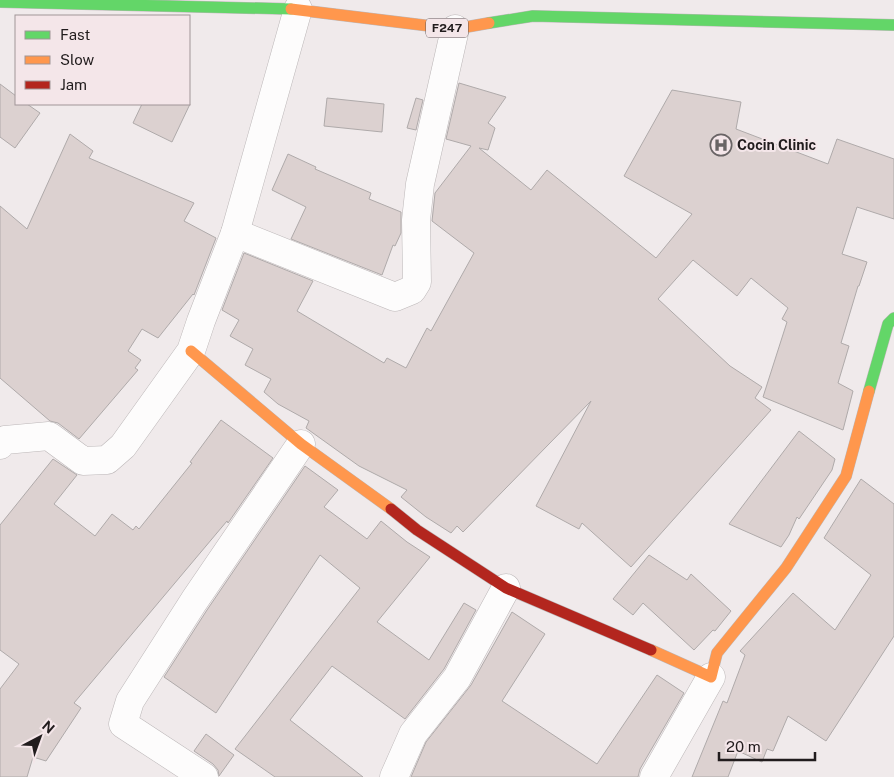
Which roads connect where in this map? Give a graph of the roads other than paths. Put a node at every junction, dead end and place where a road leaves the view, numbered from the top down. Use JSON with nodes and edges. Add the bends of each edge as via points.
{"nodes":[{"id":1,"x":0,"y":2,"type":"edge"},
{"id":2,"x":298,"y":9,"type":"junction"},
{"id":3,"x":894,"y":25,"type":"edge"},
{"id":4,"x":455,"y":29,"type":"junction"},
{"id":5,"x":235,"y":233,"type":"junction"},
{"id":6,"x":894,"y":318,"type":"edge"},
{"id":7,"x":191,"y":351,"type":"junction"},
{"id":8,"x":301,"y":444,"type":"junction"},
{"id":9,"x":0,"y":445,"type":"edge"},
{"id":10,"x":506,"y":588,"type":"junction"},
{"id":11,"x":711,"y":677,"type":"junction"},
{"id":12,"x":204,"y":777,"type":"edge"},
{"id":13,"x":394,"y":777,"type":"edge"},
{"id":14,"x":654,"y":777,"type":"edge"}],
"edges":[{"from":1,"to":2,"type":"street","number":"F247"},
{"from":2,"to":4,"type":"street","number":"F247"},
{"from":2,"to":5,"type":"street"},
{"from":3,"to":4,"type":"street","number":"F247","via":[[533,16]]},
{"from":4,"to":5,"type":"street","via":[[420,184],[416,220],[417,282],[412,290],[396,296]]},
{"from":5,"to":7,"type":"street"},
{"from":6,"to":11,"type":"street","via":[[888,324],[846,476],[786,568],[716,653]]},
{"from":7,"to":8,"type":"street"},
{"from":7,"to":9,"type":"street","via":[[123,446],[107,460],[83,461],[49,436],[5,440]]},
{"from":8,"to":10,"type":"street","via":[[418,530]]},
{"from":8,"to":12,"type":"street","via":[[130,701],[123,724]]},
{"from":10,"to":11,"type":"street"},
{"from":10,"to":13,"type":"street","via":[[457,678],[413,734]]},
{"from":11,"to":14,"type":"street"}]}
